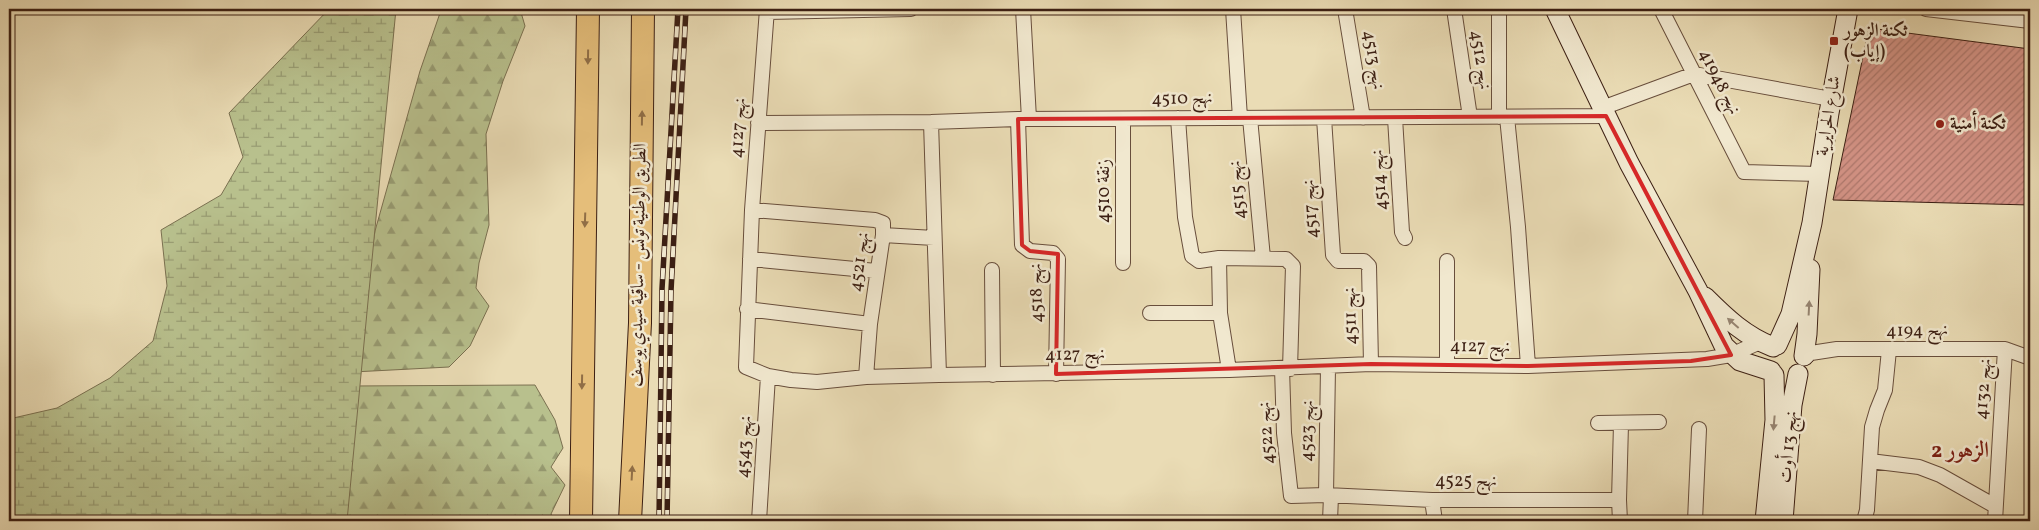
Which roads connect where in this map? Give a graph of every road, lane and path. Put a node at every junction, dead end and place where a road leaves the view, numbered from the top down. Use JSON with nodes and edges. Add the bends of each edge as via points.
{"nodes":[{"id":1,"x":588,"y":9,"type":"edge"},
{"id":2,"x":644,"y":9,"type":"edge"},
{"id":3,"x":911,"y":9,"type":"edge"},
{"id":4,"x":1023,"y":9,"type":"edge"},
{"id":5,"x":1233,"y":9,"type":"edge"},
{"id":6,"x":1345,"y":9,"type":"edge"},
{"id":7,"x":1454,"y":9,"type":"edge"},
{"id":8,"x":1499,"y":9,"type":"edge"},
{"id":9,"x":1555,"y":9,"type":"edge"},
{"id":10,"x":1661,"y":9,"type":"edge"},
{"id":11,"x":1848,"y":9,"type":"edge"},
{"id":12,"x":1926,"y":9,"type":"edge"},
{"id":13,"x":767,"y":10,"type":"edge"},
{"id":14,"x":849,"y":10,"type":"edge"},
{"id":15,"x":2030,"y":21,"type":"edge"},
{"id":16,"x":1694,"y":74,"type":"junction"},
{"id":17,"x":1831,"y":99,"type":"junction"},
{"id":18,"x":1604,"y":112,"type":"junction"},
{"id":19,"x":1470,"y":117,"type":"junction"},
{"id":20,"x":1503,"y":117,"type":"junction"},
{"id":21,"x":1178,"y":118,"type":"junction"},
{"id":22,"x":1245,"y":118,"type":"junction"},
{"id":23,"x":1324,"y":118,"type":"junction"},
{"id":24,"x":1363,"y":118,"type":"junction"},
{"id":25,"x":1395,"y":118,"type":"junction"},
{"id":26,"x":1024,"y":119,"type":"junction"},
{"id":27,"x":1123,"y":119,"type":"junction"},
{"id":28,"x":931,"y":122,"type":"junction"},
{"id":29,"x":758,"y":123,"type":"junction"},
{"id":30,"x":1820,"y":174,"type":"junction"},
{"id":31,"x":752,"y":210,"type":"junction"},
{"id":32,"x":1812,"y":223,"type":"junction"},
{"id":33,"x":883,"y":235,"type":"junction"},
{"id":34,"x":934,"y":238,"type":"junction"},
{"id":35,"x":1405,"y":238,"type":"dead end"},
{"id":36,"x":1219,"y":258,"type":"junction"},
{"id":37,"x":1263,"y":258,"type":"junction"},
{"id":38,"x":750,"y":259,"type":"junction"},
{"id":39,"x":1447,"y":261,"type":"dead end"},
{"id":40,"x":1122,"y":263,"type":"dead end"},
{"id":41,"x":1369,"y":268,"type":"joint"},
{"id":42,"x":992,"y":270,"type":"dead end"},
{"id":43,"x":876,"y":271,"type":"junction"},
{"id":44,"x":1698,"y":291,"type":"junction"},
{"id":45,"x":747,"y":309,"type":"junction"},
{"id":46,"x":1150,"y":313,"type":"dead end"},
{"id":47,"x":1220,"y":313,"type":"junction"},
{"id":48,"x":870,"y":324,"type":"junction"},
{"id":49,"x":1770,"y":345,"type":"junction"},
{"id":50,"x":2005,"y":349,"type":"junction"},
{"id":51,"x":1889,"y":350,"type":"junction"},
{"id":52,"x":1731,"y":355,"type":"junction"},
{"id":53,"x":2030,"y":358,"type":"edge"},
{"id":54,"x":1802,"y":363,"type":"junction"},
{"id":55,"x":1371,"y":364,"type":"junction"},
{"id":56,"x":1447,"y":365,"type":"junction"},
{"id":57,"x":1528,"y":366,"type":"junction"},
{"id":58,"x":1328,"y":367,"type":"junction"},
{"id":59,"x":1286,"y":368,"type":"junction"},
{"id":60,"x":1229,"y":370,"type":"junction"},
{"id":61,"x":1772,"y":373,"type":"junction"},
{"id":62,"x":940,"y":374,"type":"junction"},
{"id":63,"x":1056,"y":374,"type":"junction"},
{"id":64,"x":993,"y":375,"type":"junction"},
{"id":65,"x":768,"y":376,"type":"junction"},
{"id":66,"x":866,"y":378,"type":"junction"},
{"id":67,"x":1659,"y":422,"type":"dead end"},
{"id":68,"x":1598,"y":423,"type":"dead end"},
{"id":69,"x":1620,"y":424,"type":"junction"},
{"id":70,"x":1699,"y":429,"type":"dead end"},
{"id":71,"x":1870,"y":461,"type":"junction"},
{"id":72,"x":1328,"y":495,"type":"junction"},
{"id":73,"x":1291,"y":496,"type":"joint"},
{"id":74,"x":1432,"y":500,"type":"junction"},
{"id":75,"x":1619,"y":500,"type":"junction"},
{"id":76,"x":1995,"y":506,"type":"junction"},
{"id":77,"x":581,"y":521,"type":"edge"},
{"id":78,"x":630,"y":521,"type":"edge"},
{"id":79,"x":759,"y":521,"type":"edge"},
{"id":80,"x":1330,"y":521,"type":"edge"},
{"id":81,"x":1435,"y":521,"type":"edge"},
{"id":82,"x":1620,"y":521,"type":"edge"},
{"id":83,"x":1695,"y":521,"type":"edge"},
{"id":84,"x":1765,"y":521,"type":"edge"},
{"id":85,"x":1783,"y":521,"type":"edge"},
{"id":86,"x":1864,"y":521,"type":"edge"},
{"id":87,"x":1995,"y":521,"type":"edge"}],
"edges":[{"from":1,"to":77,"type":"highway","one_way":true},
{"from":78,"to":2,"type":"highway","name":"الطريق الوطنية تونس - ساقية سيدي يوسف","one_way":true,"via":[[640,323]]},
{"from":3,"to":14,"type":"street","name":"نهج 4127"},
{"from":4,"to":26,"type":"street","name":"نهج 4518"},
{"from":5,"to":22,"type":"street","name":"نهج 4515"},
{"from":6,"to":24,"type":"street","name":"نهج 4513"},
{"from":7,"to":19,"type":"street","name":"نهج 4512"},
{"from":8,"to":20,"type":"street"},
{"from":9,"to":18,"type":"main road"},
{"from":10,"to":16,"type":"street","name":"نهج 41948"},
{"from":11,"to":17,"type":"main road","name":"شارع الحرايرية"},
{"from":12,"to":15,"type":"street"},
{"from":13,"to":14,"type":"street","name":"نهج 4127"},
{"from":13,"to":29,"type":"street","name":"نهج 4127"},
{"from":16,"to":17,"type":"street"},
{"from":16,"to":18,"type":"street","name":"نهج 4510"},
{"from":16,"to":30,"type":"street","name":"نهج 41948","via":[[1744,172]]},
{"from":17,"to":30,"type":"main road","name":"شارع الحرايرية"},
{"from":18,"to":20,"type":"street","name":"نهج 4510"},
{"from":18,"to":44,"type":"main road"},
{"from":19,"to":20,"type":"street","name":"نهج 4510"},
{"from":19,"to":25,"type":"street","name":"نهج 4510"},
{"from":20,"to":57,"type":"street","via":[[1518,227]]},
{"from":21,"to":22,"type":"street","name":"نهج 4510"},
{"from":21,"to":27,"type":"street","name":"نهج 4510"},
{"from":21,"to":36,"type":"street","via":[[1185,217],[1192,256],[1199,261]]},
{"from":22,"to":23,"type":"street","name":"نهج 4510"},
{"from":22,"to":37,"type":"street","name":"نهج 4515"},
{"from":23,"to":24,"type":"street","name":"نهج 4510"},
{"from":23,"to":41,"type":"street","name":"نهج 4517","via":[[1333,255],[1338,261],[1364,261]]},
{"from":24,"to":25,"type":"street","name":"نهج 4510"},
{"from":25,"to":35,"type":"street","name":"نهج 4514"},
{"from":26,"to":27,"type":"street","name":"نهج 4510"},
{"from":26,"to":28,"type":"street","name":"نهج 4510"},
{"from":26,"to":63,"type":"street","name":"نهج 4518","via":[[1022,245],[1030,251],[1053,253],[1058,259]]},
{"from":27,"to":40,"type":"street","name":"زنقة 4510"},
{"from":28,"to":29,"type":"street","name":"نهج 4510"},
{"from":28,"to":34,"type":"street"},
{"from":29,"to":31,"type":"street","name":"نهج 4127"},
{"from":30,"to":32,"type":"main road","name":"شارع الحرايرية"},
{"from":31,"to":33,"type":"street","name":"نهج 4521","via":[[875,220],[883,223]]},
{"from":31,"to":38,"type":"street","name":"نهج 4127"},
{"from":32,"to":49,"type":"main road","name":"شارع الحرايرية","via":[[1791,314]]},
{"from":54,"to":32,"type":"main road","name":"شارع الحرايرية","one_way":true,"via":[[1807,334]]},
{"from":33,"to":34,"type":"street"},
{"from":33,"to":43,"type":"street","name":"نهج 4521"},
{"from":34,"to":62,"type":"street"},
{"from":36,"to":37,"type":"street"},
{"from":36,"to":47,"type":"street"},
{"from":37,"to":59,"type":"street","name":"نهج 4522","via":[[1286,260],[1292,266]]},
{"from":38,"to":43,"type":"street"},
{"from":38,"to":45,"type":"street","name":"نهج 4127"},
{"from":39,"to":56,"type":"street"},
{"from":41,"to":55,"type":"street","name":"نهج 4511"},
{"from":42,"to":64,"type":"street"},
{"from":43,"to":48,"type":"street","name":"نهج 4521"},
{"from":49,"to":44,"type":"main road","one_way":true,"via":[[1737,328]]},
{"from":44,"to":52,"type":"main road","via":[[1718,336]]},
{"from":45,"to":48,"type":"street"},
{"from":45,"to":65,"type":"street","name":"نهج 4127","via":[[746,367]]},
{"from":46,"to":47,"type":"street"},
{"from":47,"to":60,"type":"street"},
{"from":48,"to":66,"type":"street","name":"نهج 4521"},
{"from":49,"to":52,"type":"street","name":"نهج 4127"},
{"from":49,"to":54,"type":"main road","via":[[1793,344],[1800,349]]},
{"from":49,"to":61,"type":"main road","via":[[1768,359]]},
{"from":50,"to":51,"type":"street","name":"نهج 4194"},
{"from":50,"to":53,"type":"street","name":"نهج 4194"},
{"from":50,"to":76,"type":"street","name":"نهج 4132"},
{"from":51,"to":54,"type":"street","name":"نهج 4194","via":[[1837,349],[1811,353]]},
{"from":51,"to":71,"type":"street","via":[[1885,390],[1872,427]]},
{"from":52,"to":57,"type":"street","name":"نهج 4127","via":[[1691,361]]},
{"from":52,"to":61,"type":"main road"},
{"from":54,"to":61,"type":"main road","via":[[1786,379]]},
{"from":54,"to":85,"type":"main road","name":"نهج 13 أوت","via":[[1792,412]]},
{"from":55,"to":56,"type":"street","name":"نهج 4127"},
{"from":55,"to":58,"type":"street","name":"نهج 4127"},
{"from":56,"to":57,"type":"street","name":"نهج 4127"},
{"from":58,"to":59,"type":"street","name":"نهج 4127"},
{"from":58,"to":72,"type":"street","name":"نهج 4523"},
{"from":59,"to":60,"type":"street","name":"نهج 4127"},
{"from":59,"to":73,"type":"street","name":"نهج 4522","via":[[1284,433]]},
{"from":60,"to":63,"type":"street","name":"نهج 4127"},
{"from":61,"to":84,"type":"main road","name":"نهج 13 أوت","one_way":true,"via":[[1775,420]]},
{"from":62,"to":64,"type":"street","name":"نهج 4127"},
{"from":62,"to":66,"type":"street","name":"نهج 4127"},
{"from":63,"to":64,"type":"street","name":"نهج 4127"},
{"from":65,"to":66,"type":"street","name":"نهج 4127","via":[[817,382]]},
{"from":65,"to":79,"type":"street","name":"نهج 4543"},
{"from":67,"to":69,"type":"street"},
{"from":68,"to":69,"type":"street"},
{"from":69,"to":75,"type":"street"},
{"from":70,"to":83,"type":"street"},
{"from":71,"to":76,"type":"street","via":[[1919,467]]},
{"from":71,"to":86,"type":"street"},
{"from":72,"to":73,"type":"street","name":"نهج 4525"},
{"from":72,"to":74,"type":"street","name":"نهج 4525"},
{"from":72,"to":80,"type":"street","name":"نهج 4523"},
{"from":74,"to":75,"type":"street","name":"نهج 4525"},
{"from":74,"to":81,"type":"street"},
{"from":75,"to":82,"type":"street"},
{"from":76,"to":87,"type":"street","name":"نهج 4132"}]}
